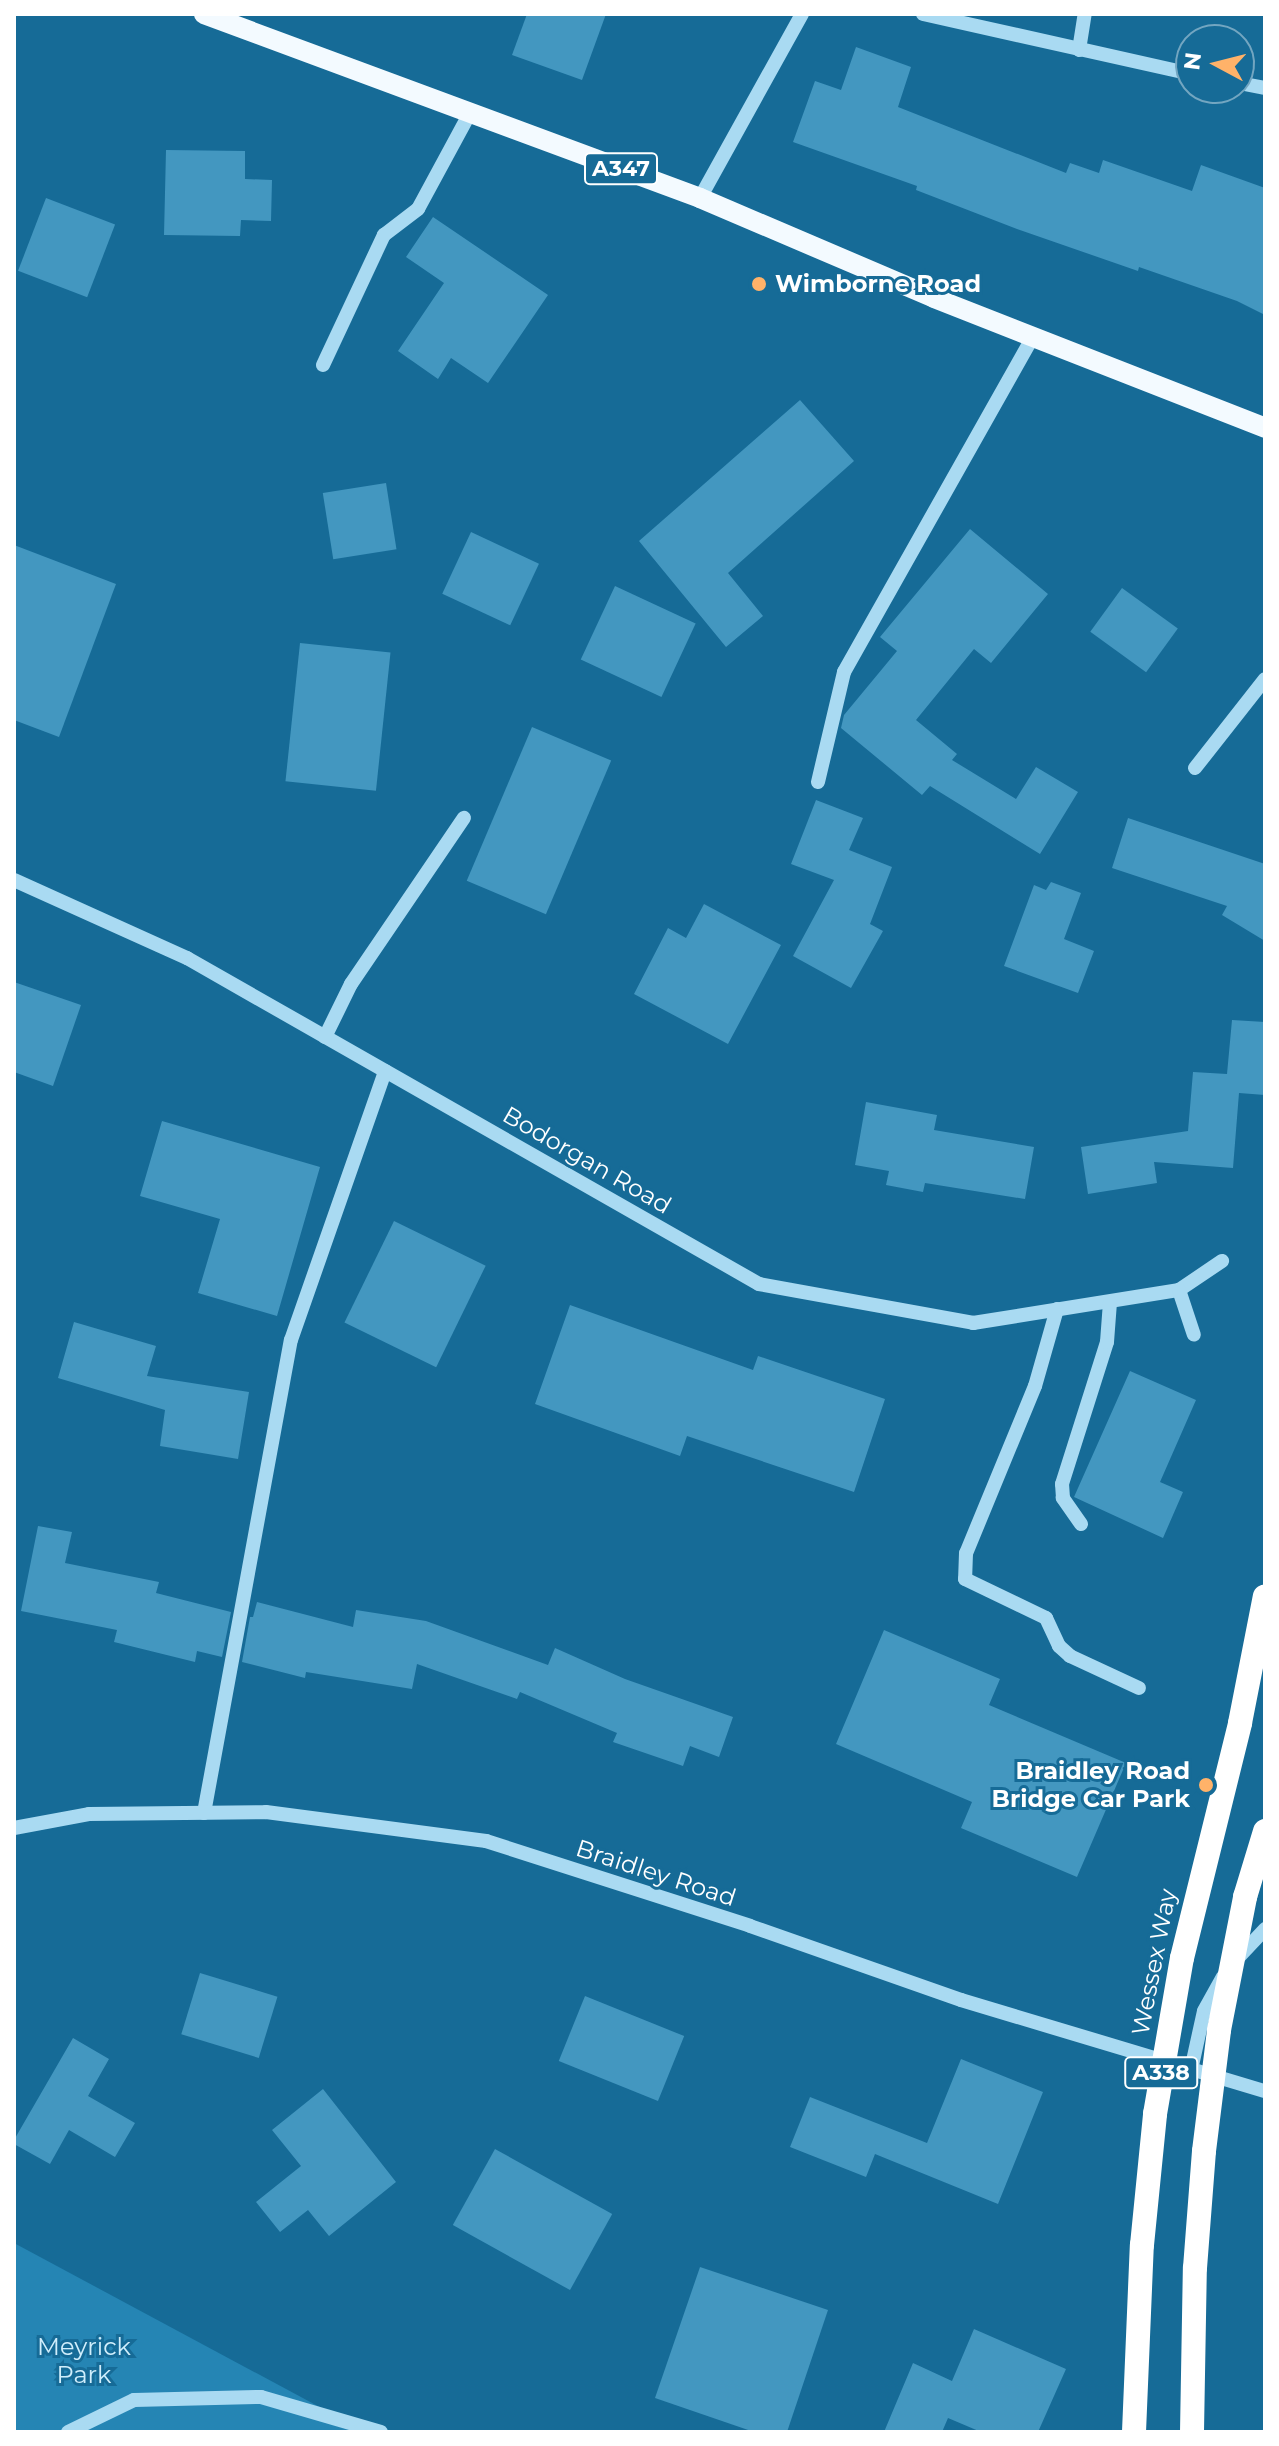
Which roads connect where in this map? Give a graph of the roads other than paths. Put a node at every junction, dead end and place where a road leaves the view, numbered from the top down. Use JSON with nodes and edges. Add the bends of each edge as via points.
{"nodes":[{"id":1,"x":204,"y":14,"type":"edge"},
{"id":2,"x":802,"y":14,"type":"edge"},
{"id":3,"x":923,"y":14,"type":"edge"},
{"id":4,"x":1085,"y":14,"type":"edge"},
{"id":5,"x":1079,"y":50,"type":"junction"},
{"id":6,"x":1175,"y":71,"type":"edge"},
{"id":7,"x":470,"y":113,"type":"junction"},
{"id":8,"x":700,"y":198,"type":"junction"},
{"id":9,"x":1033,"y":337,"type":"junction"},
{"id":10,"x":323,"y":365,"type":"dead end"},
{"id":11,"x":1265,"y":428,"type":"edge"},
{"id":12,"x":1265,"y":679,"type":"edge"},
{"id":13,"x":1195,"y":768,"type":"dead end"},
{"id":14,"x":818,"y":782,"type":"dead end"},
{"id":15,"x":464,"y":818,"type":"dead end"},
{"id":16,"x":14,"y":880,"type":"edge"},
{"id":17,"x":325,"y":1037,"type":"junction"},
{"id":18,"x":385,"y":1071,"type":"junction"},
{"id":19,"x":1222,"y":1261,"type":"dead end"},
{"id":20,"x":1179,"y":1290,"type":"junction"},
{"id":21,"x":1110,"y":1302,"type":"junction"},
{"id":22,"x":1057,"y":1309,"type":"junction"},
{"id":23,"x":1194,"y":1335,"type":"dead end"},
{"id":24,"x":1081,"y":1524,"type":"dead end"},
{"id":25,"x":1265,"y":1596,"type":"edge"},
{"id":26,"x":1265,"y":1655,"type":"edge"},
{"id":27,"x":1139,"y":1688,"type":"dead end"},
{"id":28,"x":1240,"y":1723,"type":"junction"},
{"id":29,"x":204,"y":1813,"type":"junction"},
{"id":30,"x":14,"y":1828,"type":"edge"},
{"id":31,"x":1265,"y":1831,"type":"edge"},
{"id":32,"x":1265,"y":1857,"type":"edge"},
{"id":33,"x":1245,"y":1897,"type":"junction"},
{"id":34,"x":1265,"y":1929,"type":"edge"},
{"id":35,"x":1191,"y":2070,"type":"junction"},
{"id":36,"x":1265,"y":2091,"type":"edge"},
{"id":37,"x":68,"y":2432,"type":"edge"},
{"id":38,"x":381,"y":2432,"type":"edge"},
{"id":39,"x":1134,"y":2432,"type":"edge"},
{"id":40,"x":1192,"y":2432,"type":"edge"}],
"edges":[{"from":1,"to":7,"type":"main road","number":"A347"},
{"from":2,"to":8,"type":"street"},
{"from":3,"to":5,"type":"street"},
{"from":4,"to":5,"type":"street"},
{"from":5,"to":6,"type":"street"},
{"from":7,"to":8,"type":"main road","number":"A347"},
{"from":7,"to":10,"type":"street","via":[[418,209],[384,235]]},
{"from":8,"to":9,"type":"main road","number":"A347"},
{"from":9,"to":11,"type":"main road","number":"A347"},
{"from":9,"to":14,"type":"street","via":[[844,672]]},
{"from":12,"to":13,"type":"street"},
{"from":15,"to":17,"type":"street","via":[[351,984]]},
{"from":16,"to":17,"type":"street","name":"Bodorgan Road","via":[[187,958]]},
{"from":17,"to":18,"type":"street","name":"Bodorgan Road"},
{"from":18,"to":22,"type":"street","name":"Bodorgan Road","via":[[759,1284],[973,1323]]},
{"from":18,"to":29,"type":"street","via":[[291,1340]]},
{"from":19,"to":20,"type":"street","name":"Bodorgan Road"},
{"from":20,"to":21,"type":"street","name":"Bodorgan Road"},
{"from":20,"to":23,"type":"street"},
{"from":21,"to":22,"type":"street","name":"Bodorgan Road"},
{"from":21,"to":24,"type":"street","via":[[1107,1342],[1062,1484],[1067,1506]]},
{"from":22,"to":27,"type":"street","via":[[1035,1386],[966,1553],[965,1579],[1046,1618],[1070,1656]]},
{"from":25,"to":28,"type":"highway"},
{"from":26,"to":28,"type":"highway","name":"Wessex Way","number":"A338"},
{"from":28,"to":39,"type":"highway","name":"Wessex Way","number":"A338","bridge":true,"via":[[1185,1944],[1155,2114],[1142,2245]]},
{"from":29,"to":30,"type":"street","name":"Braidley Road","via":[[89,1814]]},
{"from":29,"to":35,"type":"street","name":"Braidley Road","via":[[266,1812],[486,1841],[961,2000]]},
{"from":31,"to":33,"type":"highway","number":"A338","bridge":true},
{"from":32,"to":33,"type":"highway","bridge":true},
{"from":33,"to":40,"type":"highway","number":"A338","bridge":true,"via":[[1219,2030],[1204,2151]]},
{"from":34,"to":35,"type":"street","via":[[1228,1969],[1204,2011]]},
{"from":35,"to":36,"type":"street","name":"Braidley Road"},
{"from":37,"to":38,"type":"street","via":[[134,2400],[261,2397]]}]}
